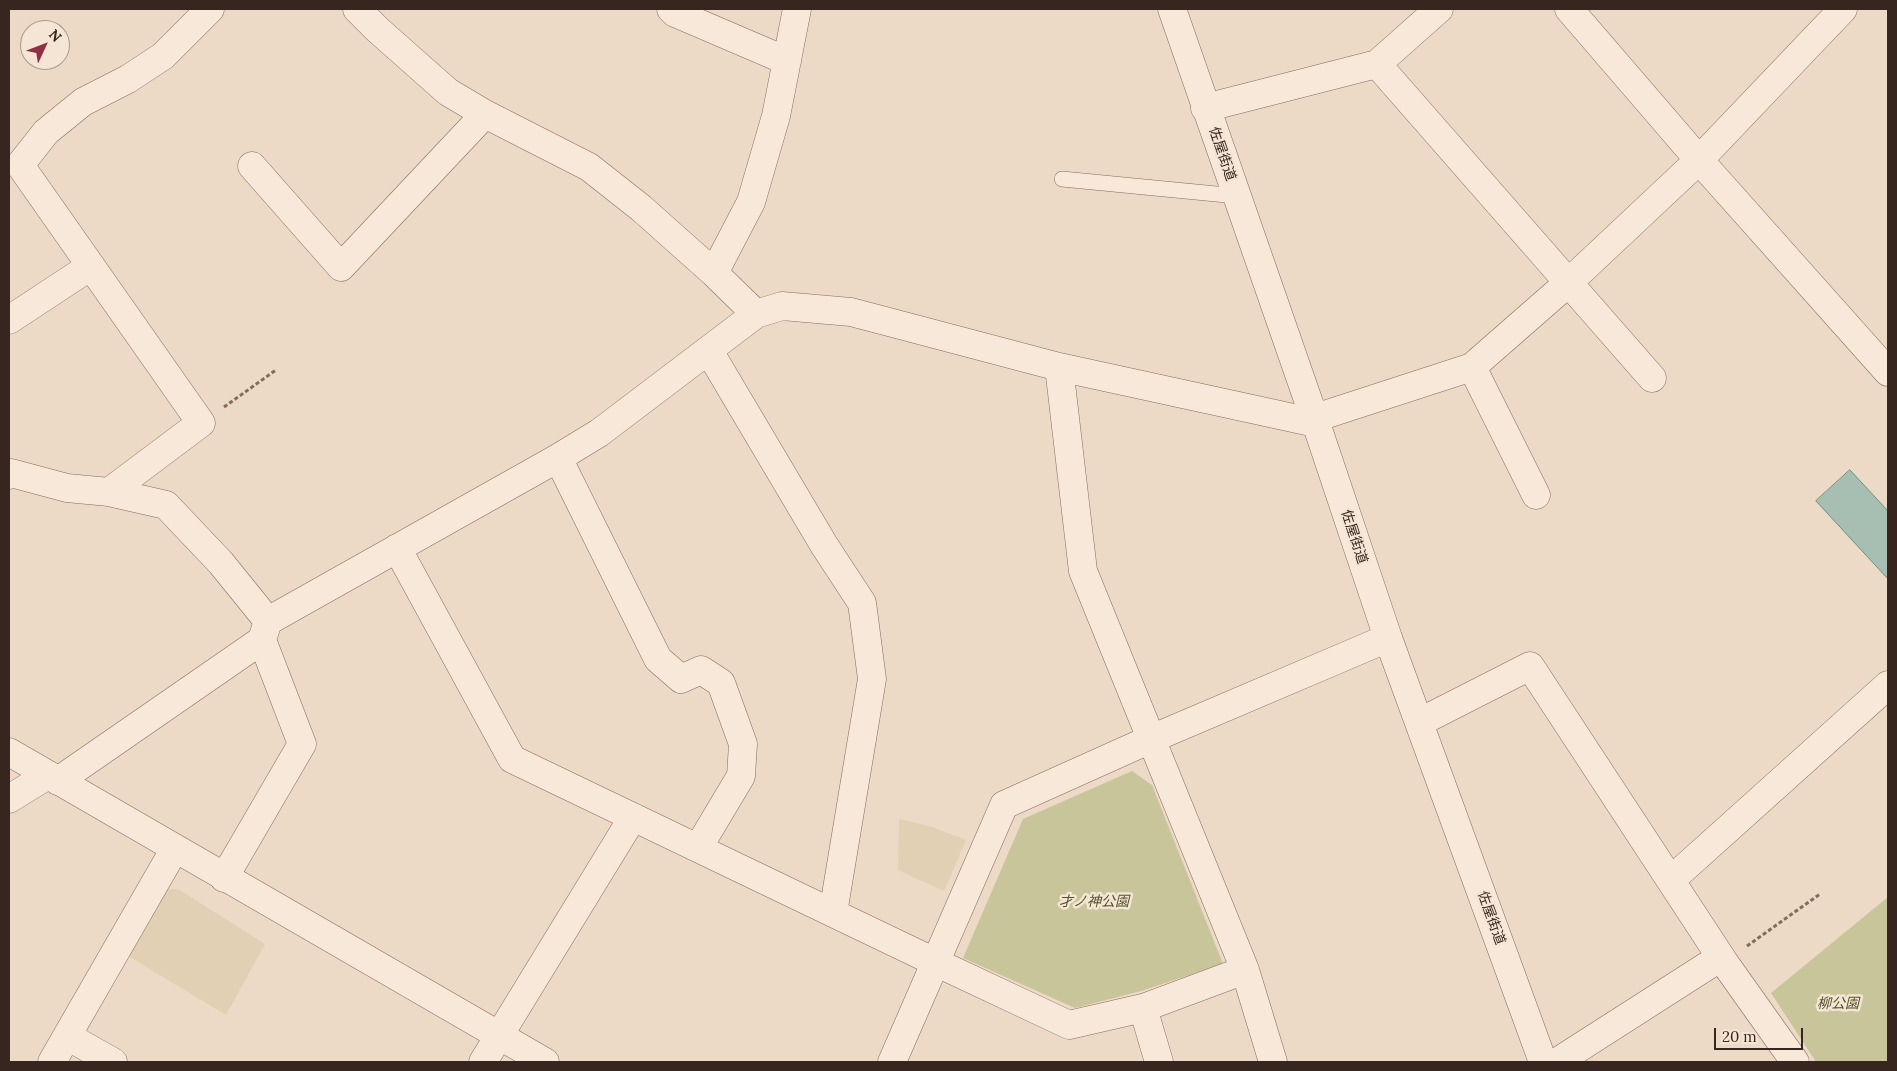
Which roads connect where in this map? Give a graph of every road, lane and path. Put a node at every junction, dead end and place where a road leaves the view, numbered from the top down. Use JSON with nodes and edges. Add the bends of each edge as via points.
{"nodes":[{"id":1,"x":210,"y":9,"type":"edge"},
{"id":2,"x":358,"y":9,"type":"edge"},
{"id":3,"x":672,"y":9,"type":"edge"},
{"id":4,"x":796,"y":9,"type":"edge"},
{"id":5,"x":1172,"y":9,"type":"edge"},
{"id":6,"x":1439,"y":9,"type":"edge"},
{"id":7,"x":1569,"y":9,"type":"edge"},
{"id":8,"x":1843,"y":9,"type":"edge"},
{"id":9,"x":787,"y":60,"type":"junction"},
{"id":10,"x":1377,"y":64,"type":"junction"},
{"id":11,"x":1205,"y":108,"type":"junction"},
{"id":12,"x":485,"y":114,"type":"junction"},
{"id":13,"x":1699,"y":160,"type":"junction"},
{"id":14,"x":252,"y":166,"type":"dead end"},
{"id":15,"x":1062,"y":179,"type":"dead end"},
{"id":16,"x":1236,"y":196,"type":"junction"},
{"id":17,"x":91,"y":266,"type":"junction"},
{"id":18,"x":714,"y":274,"type":"junction"},
{"id":19,"x":1568,"y":283,"type":"junction"},
{"id":20,"x":756,"y":314,"type":"junction"},
{"id":21,"x":9,"y":320,"type":"edge"},
{"id":22,"x":709,"y":351,"type":"junction"},
{"id":23,"x":1059,"y":367,"type":"junction"},
{"id":24,"x":1472,"y":367,"type":"junction"},
{"id":25,"x":276,"y":370,"type":"dead end"},
{"id":26,"x":1888,"y":372,"type":"edge"},
{"id":27,"x":1652,"y":378,"type":"dead end"},
{"id":28,"x":1315,"y":420,"type":"junction"},
{"id":29,"x":201,"y":423,"type":"junction"},
{"id":30,"x":558,"y":458,"type":"junction"},
{"id":31,"x":10,"y":473,"type":"edge"},
{"id":32,"x":109,"y":492,"type":"junction"},
{"id":33,"x":1536,"y":495,"type":"dead end"},
{"id":34,"x":397,"y":548,"type":"junction"},
{"id":35,"x":265,"y":630,"type":"junction"},
{"id":36,"x":1388,"y":638,"type":"junction"},
{"id":37,"x":1888,"y":685,"type":"edge"},
{"id":38,"x":1420,"y":722,"type":"junction"},
{"id":39,"x":1151,"y":739,"type":"junction"},
{"id":40,"x":9,"y":752,"type":"edge"},
{"id":41,"x":53,"y":778,"type":"junction"},
{"id":42,"x":9,"y":799,"type":"edge"},
{"id":43,"x":633,"y":817,"type":"junction"},
{"id":44,"x":698,"y":848,"type":"junction"},
{"id":45,"x":174,"y":850,"type":"junction"},
{"id":46,"x":224,"y":878,"type":"junction"},
{"id":47,"x":1671,"y":880,"type":"junction"},
{"id":48,"x":1820,"y":894,"type":"dead end"},
{"id":49,"x":834,"y":914,"type":"junction"},
{"id":50,"x":1723,"y":959,"type":"junction"},
{"id":51,"x":935,"y":962,"type":"junction"},
{"id":52,"x":1245,"y":970,"type":"junction"},
{"id":53,"x":1143,"y":1008,"type":"junction"},
{"id":54,"x":67,"y":1036,"type":"junction"},
{"id":55,"x":500,"y":1036,"type":"junction"},
{"id":56,"x":52,"y":1062,"type":"edge"},
{"id":57,"x":113,"y":1062,"type":"edge"},
{"id":58,"x":483,"y":1062,"type":"edge"},
{"id":59,"x":545,"y":1062,"type":"edge"},
{"id":60,"x":892,"y":1062,"type":"edge"},
{"id":61,"x":1158,"y":1062,"type":"edge"},
{"id":62,"x":1274,"y":1062,"type":"edge"},
{"id":63,"x":1543,"y":1062,"type":"edge"},
{"id":64,"x":1557,"y":1062,"type":"edge"},
{"id":65,"x":1796,"y":1062,"type":"edge"}],
"edges":[{"from":1,"to":17,"type":"street","via":[[163,56],[83,102],[46,132],[20,165]]},
{"from":2,"to":12,"type":"street","via":[[448,92]]},
{"from":3,"to":9,"type":"street"},
{"from":4,"to":9,"type":"street"},
{"from":5,"to":11,"type":"street","name":"佐屋街道"},
{"from":6,"to":10,"type":"street"},
{"from":7,"to":13,"type":"street"},
{"from":8,"to":13,"type":"street"},
{"from":9,"to":18,"type":"street","via":[[776,116],[751,202]]},
{"from":10,"to":11,"type":"street"},
{"from":10,"to":19,"type":"street"},
{"from":11,"to":16,"type":"street","name":"佐屋街道"},
{"from":12,"to":14,"type":"street","via":[[341,267]]},
{"from":12,"to":18,"type":"street","via":[[589,167],[641,208]]},
{"from":13,"to":19,"type":"street"},
{"from":13,"to":26,"type":"street"},
{"from":15,"to":16,"type":"lane"},
{"from":16,"to":28,"type":"street","name":"佐屋街道"},
{"from":17,"to":21,"type":"street"},
{"from":17,"to":29,"type":"street"},
{"from":18,"to":20,"type":"street"},
{"from":19,"to":24,"type":"street"},
{"from":19,"to":27,"type":"street"},
{"from":20,"to":22,"type":"street"},
{"from":20,"to":23,"type":"street","via":[[782,306],[851,312]]},
{"from":22,"to":30,"type":"street","via":[[599,433]]},
{"from":22,"to":49,"type":"street","via":[[862,603],[872,679]]},
{"from":23,"to":28,"type":"street"},
{"from":23,"to":39,"type":"street","via":[[1083,571]]},
{"from":24,"to":28,"type":"street"},
{"from":24,"to":33,"type":"street"},
{"from":25,"to":29,"type":"path"},
{"from":28,"to":36,"type":"street","name":"佐屋街道"},
{"from":29,"to":32,"type":"street"},
{"from":30,"to":34,"type":"street"},
{"from":30,"to":44,"type":"street","via":[[658,659],[681,679],[701,670],[721,683],[737,727],[743,744],[741,776]]},
{"from":31,"to":32,"type":"street","via":[[67,488]]},
{"from":32,"to":35,"type":"street","via":[[166,505],[221,563]]},
{"from":34,"to":35,"type":"street"},
{"from":34,"to":43,"type":"street","via":[[512,759]]},
{"from":35,"to":41,"type":"street"},
{"from":35,"to":46,"type":"street","via":[[302,744]]},
{"from":36,"to":38,"type":"street","name":"佐屋街道"},
{"from":36,"to":39,"type":"street"},
{"from":37,"to":47,"type":"street"},
{"from":38,"to":47,"type":"street","via":[[1530,666]]},
{"from":38,"to":63,"type":"street","name":"佐屋街道"},
{"from":39,"to":51,"type":"street","via":[[1004,805]]},
{"from":39,"to":52,"type":"street"},
{"from":40,"to":41,"type":"street"},
{"from":41,"to":42,"type":"street"},
{"from":41,"to":45,"type":"street"},
{"from":43,"to":44,"type":"street"},
{"from":43,"to":55,"type":"street"},
{"from":44,"to":49,"type":"street"},
{"from":45,"to":46,"type":"street"},
{"from":45,"to":54,"type":"street"},
{"from":46,"to":55,"type":"street"},
{"from":47,"to":50,"type":"street"},
{"from":48,"to":50,"type":"path"},
{"from":49,"to":51,"type":"street"},
{"from":50,"to":64,"type":"street"},
{"from":50,"to":65,"type":"street"},
{"from":51,"to":53,"type":"street","via":[[1069,1024]]},
{"from":51,"to":60,"type":"street"},
{"from":52,"to":53,"type":"street"},
{"from":52,"to":62,"type":"street"},
{"from":53,"to":61,"type":"street"},
{"from":54,"to":56,"type":"street"},
{"from":54,"to":57,"type":"street"},
{"from":55,"to":58,"type":"street"},
{"from":55,"to":59,"type":"street"}]}
